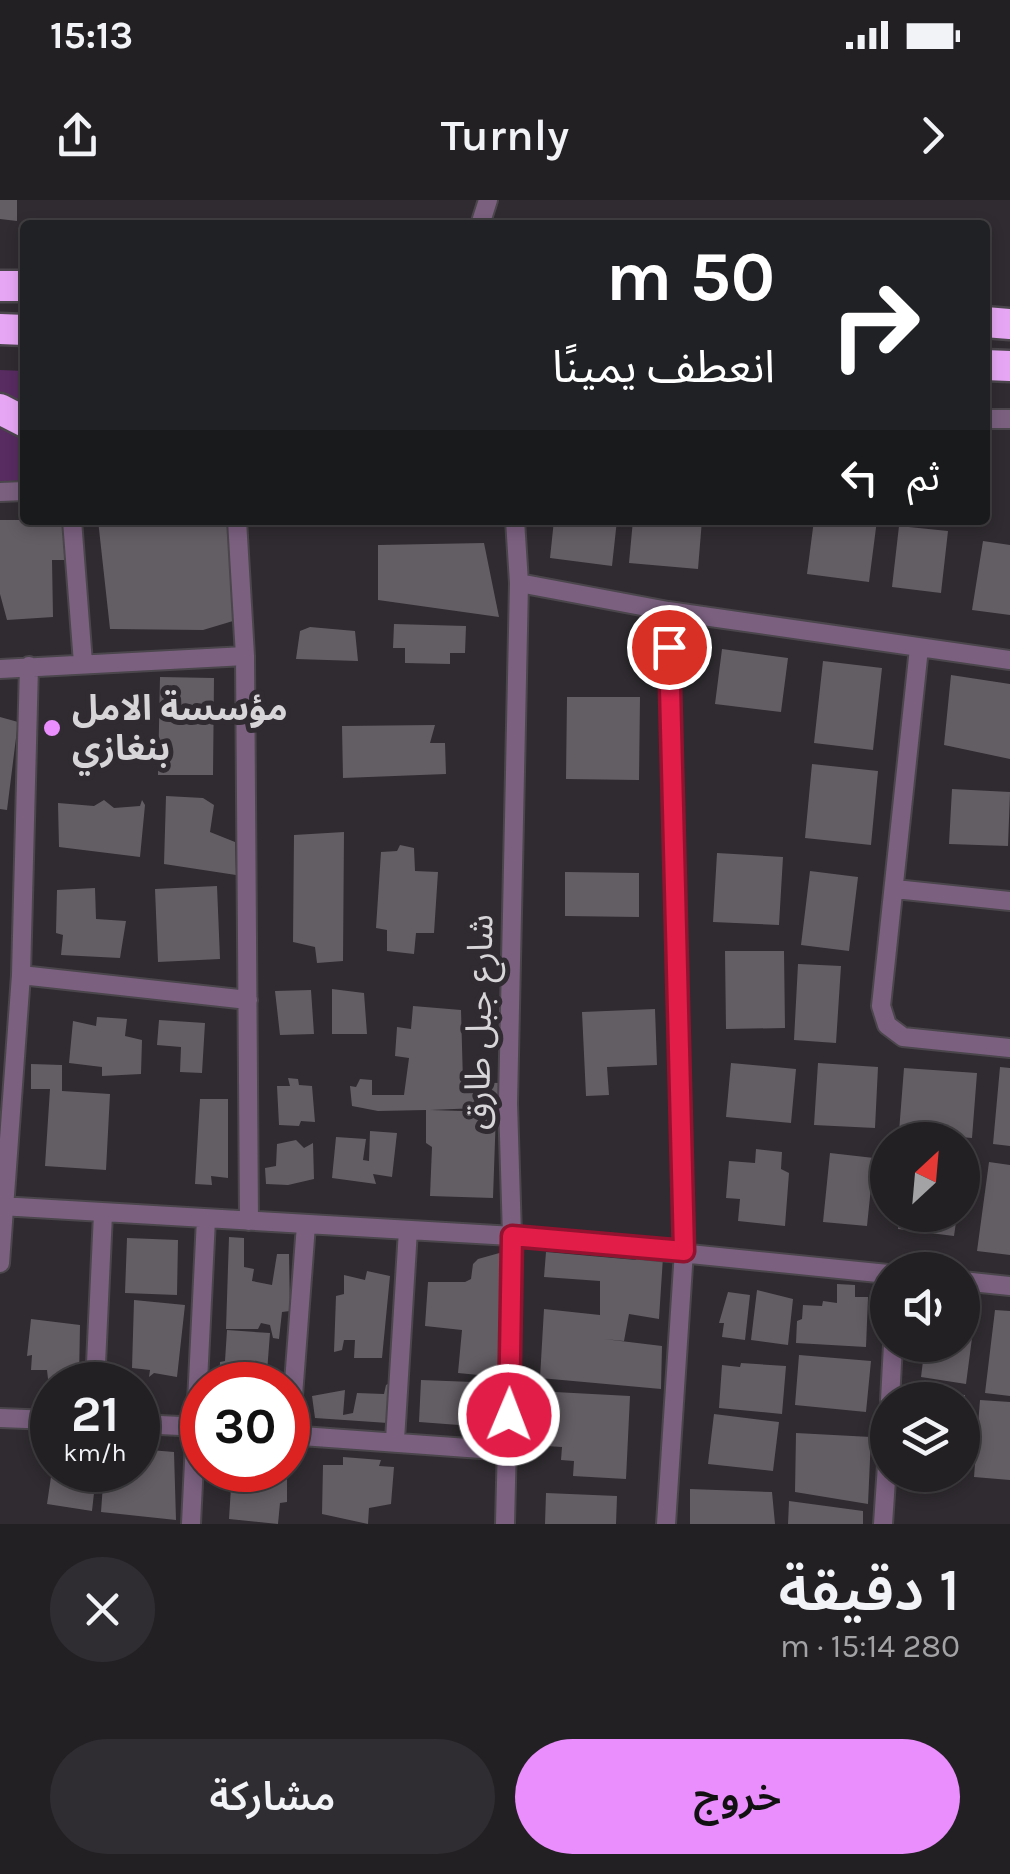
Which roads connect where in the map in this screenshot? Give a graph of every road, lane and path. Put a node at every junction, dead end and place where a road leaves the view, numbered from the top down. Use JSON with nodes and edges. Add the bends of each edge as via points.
{"nodes":[{"id":1,"x":72,"y":525,"type":"edge"},
{"id":2,"x":238,"y":525,"type":"edge"},
{"id":3,"x":515,"y":525,"type":"edge"},
{"id":4,"x":518,"y":583,"type":"junction"},
{"id":5,"x":668,"y":611,"type":"junction"},
{"id":6,"x":919,"y":648,"type":"junction"},
{"id":7,"x":245,"y":656,"type":"junction"},
{"id":8,"x":1010,"y":660,"type":"edge"},
{"id":9,"x":83,"y":663,"type":"junction"},
{"id":10,"x":29,"y":666,"type":"junction"},
{"id":11,"x":0,"y":669,"type":"edge"},
{"id":12,"x":0,"y":870,"type":"edge"},
{"id":13,"x":22,"y":872,"type":"junction"},
{"id":14,"x":895,"y":890,"type":"junction"},
{"id":15,"x":1010,"y":902,"type":"edge"},
{"id":16,"x":21,"y":975,"type":"junction"},
{"id":17,"x":248,"y":1000,"type":"junction"},
{"id":18,"x":1010,"y":1048,"type":"edge"},
{"id":19,"x":2,"y":1206,"type":"edge"},
{"id":20,"x":104,"y":1214,"type":"junction"},
{"id":21,"x":206,"y":1220,"type":"junction"},
{"id":22,"x":249,"y":1222,"type":"junction"},
{"id":23,"x":306,"y":1225,"type":"junction"},
{"id":24,"x":408,"y":1230,"type":"junction"},
{"id":25,"x":512,"y":1236,"type":"junction"},
{"id":26,"x":684,"y":1251,"type":"junction"},
{"id":27,"x":0,"y":1263,"type":"edge"},
{"id":28,"x":870,"y":1272,"type":"edge"},
{"id":29,"x":980,"y":1284,"type":"edge"},
{"id":30,"x":1010,"y":1286,"type":"edge"},
{"id":31,"x":96,"y":1362,"type":"edge"},
{"id":32,"x":201,"y":1362,"type":"edge"},
{"id":33,"x":294,"y":1362,"type":"edge"},
{"id":34,"x":0,"y":1418,"type":"edge"},
{"id":35,"x":30,"y":1419,"type":"edge"},
{"id":36,"x":310,"y":1436,"type":"edge"},
{"id":37,"x":395,"y":1440,"type":"junction"},
{"id":38,"x":509,"y":1451,"type":"junction"},
{"id":39,"x":193,"y":1492,"type":"edge"},
{"id":40,"x":885,"y":1492,"type":"edge"},
{"id":41,"x":883,"y":1523,"type":"edge"},
{"id":42,"x":191,"y":1524,"type":"edge"},
{"id":43,"x":505,"y":1524,"type":"edge"},
{"id":44,"x":666,"y":1524,"type":"edge"},
{"id":45,"x":900,"y":1524,"type":"edge"}],
"edges":[{"from":1,"to":9,"type":"street"},
{"from":2,"to":7,"type":"street"},
{"from":3,"to":4,"type":"street","name":"شارع جبل طارق"},
{"from":4,"to":5,"type":"street"},
{"from":4,"to":25,"type":"street","name":"شارع جبل طارق","via":[[508,1102]]},
{"from":5,"to":6,"type":"street"},
{"from":5,"to":26,"type":"street"},
{"from":6,"to":8,"type":"street"},
{"from":6,"to":14,"type":"street"},
{"from":7,"to":9,"type":"street"},
{"from":7,"to":17,"type":"street"},
{"from":9,"to":10,"type":"street"},
{"from":10,"to":11,"type":"street"},
{"from":10,"to":13,"type":"street"},
{"from":12,"to":13,"type":"street"},
{"from":13,"to":16,"type":"street"},
{"from":14,"to":15,"type":"street"},
{"from":14,"to":18,"type":"street","via":[[881,1006],[887,1025],[904,1037]]},
{"from":16,"to":17,"type":"street"},
{"from":16,"to":19,"type":"street"},
{"from":17,"to":22,"type":"street"},
{"from":19,"to":20,"type":"street"},
{"from":19,"to":27,"type":"street"},
{"from":20,"to":21,"type":"street"},
{"from":20,"to":31,"type":"street"},
{"from":21,"to":22,"type":"street"},
{"from":21,"to":32,"type":"street"},
{"from":22,"to":23,"type":"street"},
{"from":23,"to":24,"type":"street"},
{"from":23,"to":33,"type":"street"},
{"from":24,"to":25,"type":"street"},
{"from":24,"to":37,"type":"street"},
{"from":25,"to":26,"type":"street"},
{"from":25,"to":38,"type":"street","name":"شارع جبل طارق"},
{"from":26,"to":28,"type":"street"},
{"from":26,"to":44,"type":"street"},
{"from":29,"to":30,"type":"street"},
{"from":34,"to":35,"type":"street"},
{"from":36,"to":37,"type":"street"},
{"from":37,"to":38,"type":"street"},
{"from":38,"to":43,"type":"street","name":"شارع جبل طارق"},
{"from":39,"to":42,"type":"street"},
{"from":40,"to":41,"type":"street"},
{"from":41,"to":45,"type":"street"}]}
